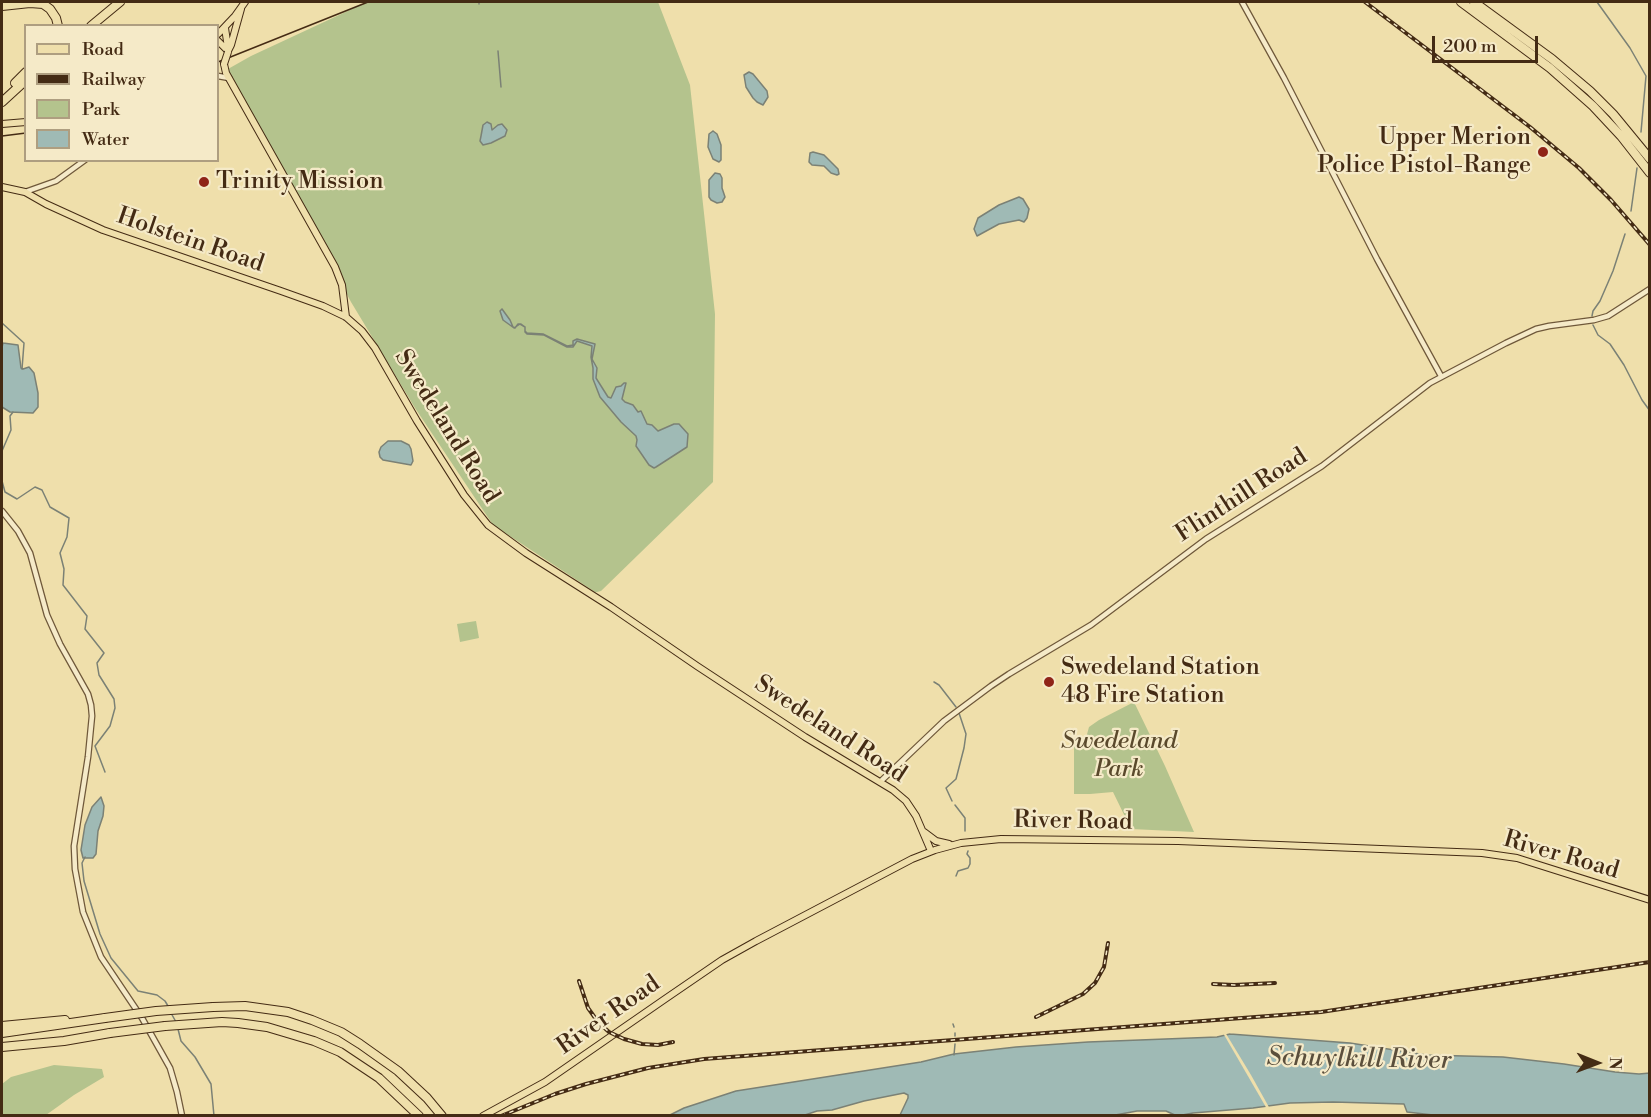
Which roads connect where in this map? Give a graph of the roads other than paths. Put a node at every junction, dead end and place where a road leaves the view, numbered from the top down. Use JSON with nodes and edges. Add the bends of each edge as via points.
{"nodes":[{"id":1,"x":13,"y":2,"type":"edge"},
{"id":2,"x":113,"y":2,"type":"edge"},
{"id":3,"x":120,"y":2,"type":"edge"},
{"id":4,"x":244,"y":2,"type":"edge"},
{"id":5,"x":1242,"y":2,"type":"edge"},
{"id":6,"x":1461,"y":2,"type":"edge"},
{"id":7,"x":1474,"y":2,"type":"edge"},
{"id":8,"x":2,"y":5,"type":"edge"},
{"id":9,"x":241,"y":9,"type":"junction"},
{"id":10,"x":58,"y":24,"type":"edge"},
{"id":11,"x":87,"y":24,"type":"edge"},
{"id":12,"x":93,"y":24,"type":"edge"},
{"id":13,"x":225,"y":28,"type":"junction"},
{"id":14,"x":219,"y":33,"type":"edge"},
{"id":15,"x":232,"y":39,"type":"junction"},
{"id":16,"x":219,"y":42,"type":"edge"},
{"id":17,"x":228,"y":51,"type":"junction"},
{"id":18,"x":224,"y":65,"type":"junction"},
{"id":19,"x":219,"y":72,"type":"edge"},
{"id":20,"x":219,"y":74,"type":"edge"},
{"id":21,"x":24,"y":75,"type":"edge"},
{"id":22,"x":229,"y":78,"type":"junction"},
{"id":23,"x":24,"y":82,"type":"edge"},
{"id":24,"x":2,"y":94,"type":"edge"},
{"id":25,"x":2,"y":102,"type":"edge"},
{"id":26,"x":24,"y":122,"type":"edge"},
{"id":27,"x":2,"y":124,"type":"edge"},
{"id":28,"x":1650,"y":159,"type":"edge"},
{"id":29,"x":82,"y":162,"type":"edge"},
{"id":30,"x":1650,"y":173,"type":"edge"},
{"id":31,"x":2,"y":187,"type":"edge"},
{"id":32,"x":25,"y":192,"type":"junction"},
{"id":33,"x":1650,"y":289,"type":"edge"},
{"id":34,"x":346,"y":317,"type":"junction"},
{"id":35,"x":1441,"y":376,"type":"junction"},
{"id":36,"x":2,"y":510,"type":"edge"},
{"id":37,"x":880,"y":782,"type":"junction"},
{"id":38,"x":923,"y":831,"type":"junction"},
{"id":39,"x":953,"y":844,"type":"junction"},
{"id":40,"x":931,"y":851,"type":"junction"},
{"id":41,"x":1650,"y":900,"type":"edge"},
{"id":42,"x":105,"y":1018,"type":"junction"},
{"id":43,"x":2,"y":1026,"type":"edge"},
{"id":44,"x":2,"y":1034,"type":"edge"},
{"id":45,"x":64,"y":1041,"type":"junction"},
{"id":46,"x":2,"y":1047,"type":"edge"},
{"id":47,"x":2,"y":1052,"type":"edge"},
{"id":48,"x":182,"y":1116,"type":"edge"},
{"id":49,"x":419,"y":1116,"type":"edge"},
{"id":50,"x":442,"y":1116,"type":"edge"},
{"id":51,"x":483,"y":1116,"type":"edge"}],
"edges":[{"from":1,"to":8,"type":"highway"},
{"from":2,"to":11,"type":"highway"},
{"from":3,"to":12,"type":"highway"},
{"from":4,"to":9,"type":"main road"},
{"from":5,"to":35,"type":"street"},
{"from":6,"to":30,"type":"highway","via":[[1579,93]]},
{"from":7,"to":28,"type":"highway","via":[[1578,80]]},
{"from":8,"to":10,"type":"highway","via":[[43,4]]},
{"from":9,"to":13,"type":"main road"},
{"from":9,"to":15,"type":"main road"},
{"from":13,"to":14,"type":"main road"},
{"from":13,"to":15,"type":"main road"},
{"from":13,"to":17,"type":"main road"},
{"from":15,"to":17,"type":"main road"},
{"from":16,"to":17,"type":"main road"},
{"from":17,"to":18,"type":"main road","bridge":true},
{"from":18,"to":19,"type":"street"},
{"from":18,"to":22,"type":"main road"},
{"from":20,"to":22,"type":"street"},
{"from":21,"to":24,"type":"highway"},
{"from":22,"to":34,"type":"main road","via":[[335,267]]},
{"from":23,"to":25,"type":"highway"},
{"from":26,"to":27,"type":"main road"},
{"from":29,"to":32,"type":"street","via":[[56,181]]},
{"from":31,"to":32,"type":"main road","name":"Holstein Road"},
{"from":32,"to":34,"type":"main road","name":"Holstein Road","via":[[103,230]]},
{"from":33,"to":35,"type":"street","name":"Flinthill Road","via":[[1608,316],[1536,329]]},
{"from":34,"to":37,"type":"main road","name":"Swedeland Road","via":[[375,348],[464,495],[488,525],[697,666]]},
{"from":35,"to":37,"type":"street","name":"Flinthill Road","via":[[1322,466],[1212,534],[1091,625],[991,686],[944,721]]},
{"from":36,"to":48,"type":"street","via":[[30,553],[47,615],[91,705],[88,758],[74,846],[83,912],[100,957],[170,1068]]},
{"from":37,"to":38,"type":"main road","name":"Swedeland Road","via":[[910,806]]},
{"from":38,"to":39,"type":"main road","via":[[933,840]]},
{"from":38,"to":40,"type":"main road","name":"Swedeland Road"},
{"from":39,"to":40,"type":"main road","name":"River Road"},
{"from":39,"to":41,"type":"main road","name":"River Road","via":[[993,839],[1147,841],[1454,852],[1511,857]]},
{"from":40,"to":51,"type":"main road","name":"River Road","via":[[722,960],[554,1077]]},
{"from":42,"to":43,"type":"highway"},
{"from":42,"to":44,"type":"highway"},
{"from":42,"to":50,"type":"highway","bridge":true,"via":[[245,1006],[301,1016],[341,1032],[387,1063]]},
{"from":45,"to":46,"type":"highway"},
{"from":45,"to":47,"type":"highway"},
{"from":45,"to":49,"type":"highway","bridge":true,"via":[[222,1022],[267,1027],[340,1052],[379,1078]]}]}
